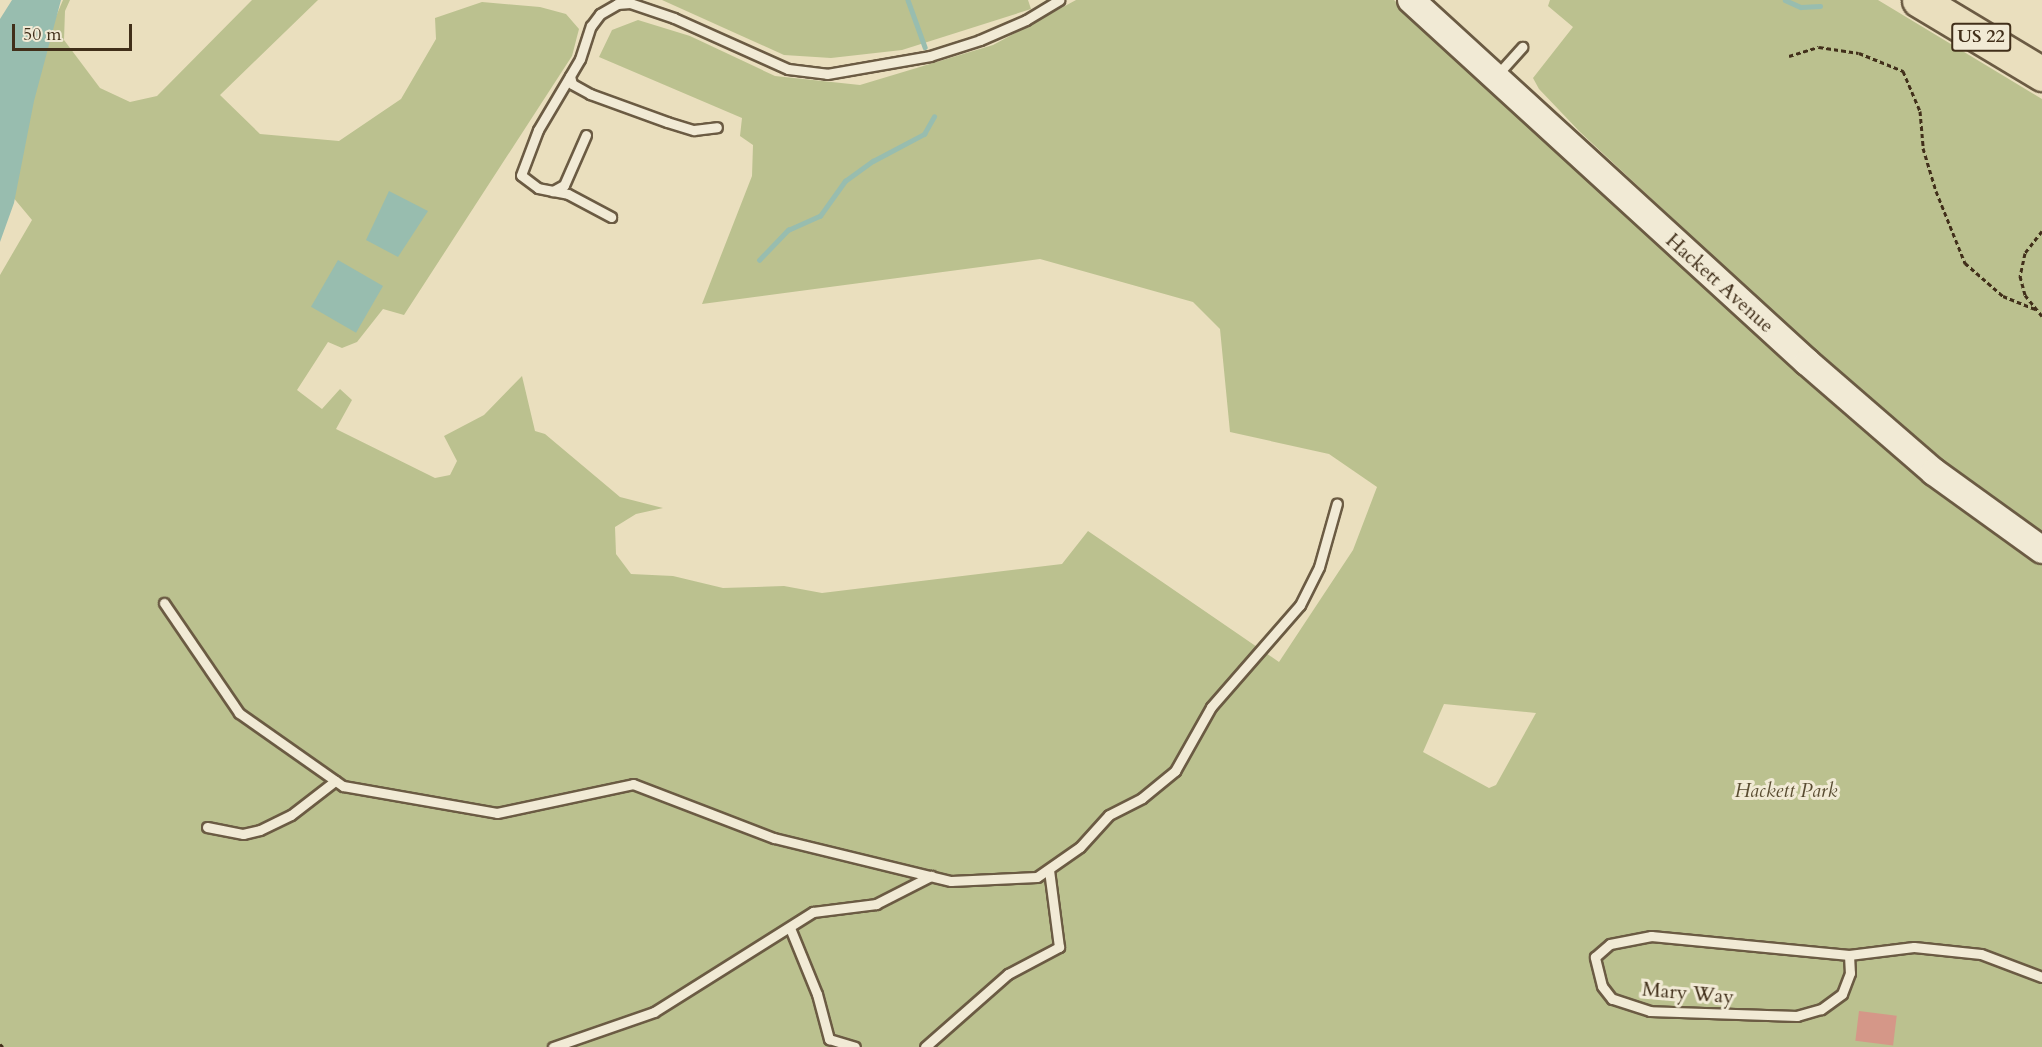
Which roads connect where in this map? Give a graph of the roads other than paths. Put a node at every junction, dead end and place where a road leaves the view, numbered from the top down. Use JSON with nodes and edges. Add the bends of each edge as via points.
{"nodes":[{"id":1,"x":1059,"y":0,"type":"edge"},
{"id":2,"x":1411,"y":0,"type":"edge"},
{"id":3,"x":1919,"y":0,"type":"edge"},
{"id":4,"x":1956,"y":0,"type":"edge"},
{"id":5,"x":1522,"y":47,"type":"dead end"},
{"id":6,"x":2042,"y":53,"type":"edge"},
{"id":7,"x":2042,"y":74,"type":"edge"},
{"id":8,"x":570,"y":76,"type":"junction"},
{"id":9,"x":1496,"y":77,"type":"junction"},
{"id":10,"x":717,"y":127,"type":"dead end"},
{"id":11,"x":586,"y":135,"type":"dead end"},
{"id":12,"x":553,"y":191,"type":"junction"},
{"id":13,"x":611,"y":218,"type":"dead end"},
{"id":14,"x":1337,"y":503,"type":"dead end"},
{"id":15,"x":2042,"y":550,"type":"edge"},
{"id":16,"x":164,"y":603,"type":"dead end"},
{"id":17,"x":335,"y":781,"type":"junction"},
{"id":18,"x":207,"y":827,"type":"dead end"},
{"id":19,"x":1049,"y":870,"type":"junction"},
{"id":20,"x":930,"y":876,"type":"junction"},
{"id":21,"x":790,"y":928,"type":"junction"},
{"id":22,"x":1849,"y":955,"type":"junction"},
{"id":23,"x":2042,"y":977,"type":"edge"},
{"id":24,"x":553,"y":1047,"type":"edge"},
{"id":25,"x":855,"y":1047,"type":"edge"},
{"id":26,"x":925,"y":1047,"type":"edge"}],
"edges":[{"from":1,"to":8,"type":"lane","via":[[980,40],[919,59],[827,74],[788,69],[674,18],[630,3],[617,4],[600,14],[591,26]]},
{"from":2,"to":9,"type":"main road","name":"Hackett Avenue"},
{"from":3,"to":7,"type":"highway","number":"US 22"},
{"from":4,"to":6,"type":"highway","number":"US 22"},
{"from":5,"to":9,"type":"lane"},
{"from":8,"to":10,"type":"lane","via":[[572,84],[590,94],[668,122],[694,130]]},
{"from":8,"to":12,"type":"lane","via":[[521,167],[526,181]]},
{"from":9,"to":15,"type":"main road","name":"Hackett Avenue","via":[[1934,472]]},
{"from":11,"to":12,"type":"lane","via":[[564,184]]},
{"from":12,"to":13,"type":"lane","via":[[568,194]]},
{"from":14,"to":19,"type":"lane","via":[[1319,567],[1300,605],[1211,707],[1175,771],[1142,798],[1108,815],[1080,847]]},
{"from":16,"to":17,"type":"lane","via":[[239,713]]},
{"from":17,"to":18,"type":"lane","via":[[291,814],[260,830],[243,834]]},
{"from":17,"to":20,"type":"lane","via":[[343,786],[497,813],[633,784],[774,838]]},
{"from":19,"to":20,"type":"lane","via":[[1037,877],[951,881]]},
{"from":19,"to":26,"type":"lane","via":[[1059,917],[1059,946],[1008,974]]},
{"from":20,"to":21,"type":"lane","via":[[876,904],[813,912]]},
{"from":21,"to":24,"type":"lane","via":[[654,1012]]},
{"from":21,"to":25,"type":"lane","via":[[817,994],[829,1039]]},
{"from":22,"to":22,"type":"lane","name":"Mary Way","via":[[1651,936],[1610,944],[1595,957],[1602,986],[1612,999],[1626,1005],[1650,1011],[1797,1016],[1821,1009],[1842,994],[1850,973]]},
{"from":22,"to":23,"type":"lane","name":"Mary Way","via":[[1914,947],[1981,954]]}]}
